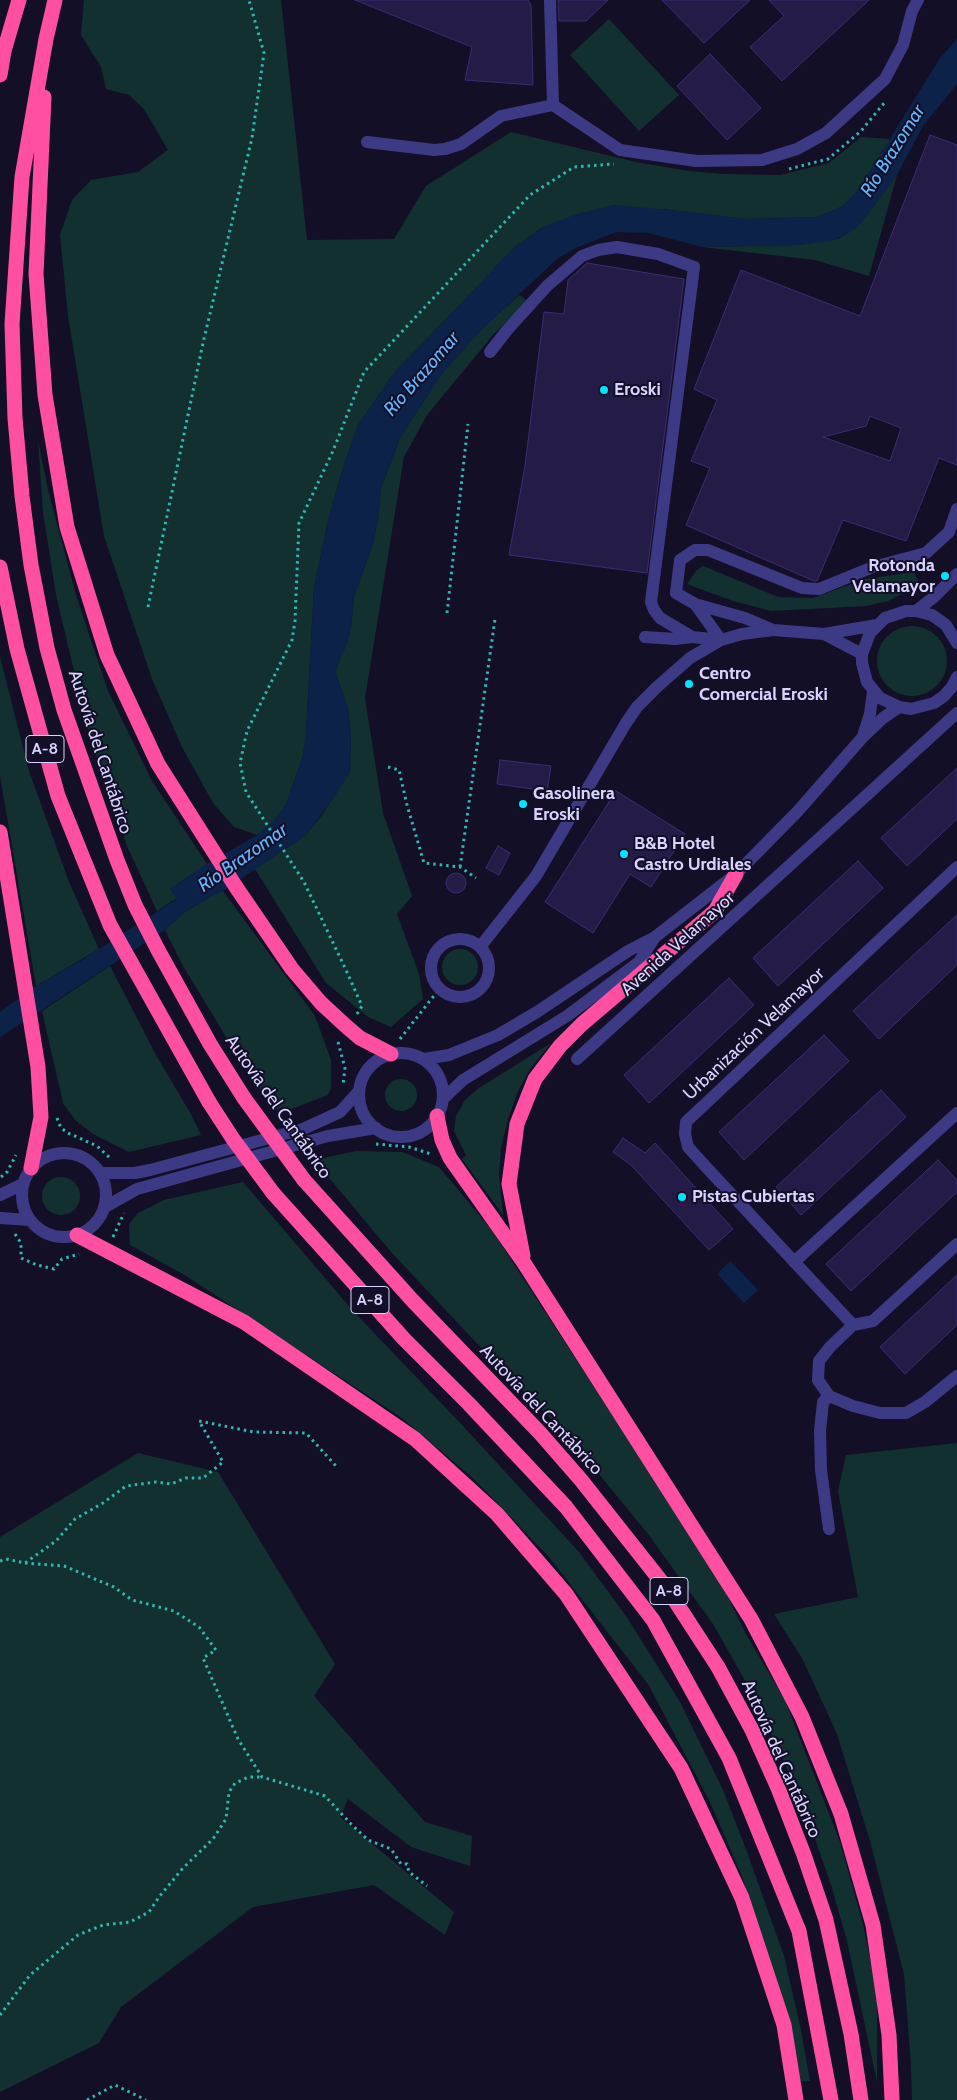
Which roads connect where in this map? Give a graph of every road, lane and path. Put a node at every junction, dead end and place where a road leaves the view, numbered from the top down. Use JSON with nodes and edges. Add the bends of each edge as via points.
{"nodes":[{"id":1,"x":19,"y":0,"type":"edge"},
{"id":2,"x":55,"y":0,"type":"edge"},
{"id":3,"x":249,"y":0,"type":"edge"},
{"id":4,"x":550,"y":0,"type":"edge"},
{"id":5,"x":918,"y":0,"type":"edge"},
{"id":6,"x":46,"y":39,"type":"junction"},
{"id":7,"x":0,"y":75,"type":"edge"},
{"id":8,"x":554,"y":105,"type":"junction"},
{"id":9,"x":367,"y":142,"type":"dead end"},
{"id":10,"x":490,"y":352,"type":"dead end"},
{"id":11,"x":468,"y":424,"type":"dead end"},
{"id":12,"x":957,"y":509,"type":"edge"},
{"id":13,"x":0,"y":567,"type":"edge"},
{"id":14,"x":957,"y":574,"type":"edge"},
{"id":15,"x":695,"y":604,"type":"junction"},
{"id":16,"x":148,"y":607,"type":"dead end"},
{"id":17,"x":916,"y":611,"type":"junction"},
{"id":18,"x":447,"y":613,"type":"dead end"},
{"id":19,"x":495,"y":619,"type":"dead end"},
{"id":20,"x":877,"y":625,"type":"junction"},
{"id":21,"x":773,"y":630,"type":"junction"},
{"id":22,"x":824,"y":634,"type":"junction"},
{"id":23,"x":956,"y":636,"type":"edge"},
{"id":24,"x":645,"y":637,"type":"dead end"},
{"id":25,"x":692,"y":637,"type":"junction"},
{"id":26,"x":721,"y":640,"type":"junction"},
{"id":27,"x":862,"y":654,"type":"junction"},
{"id":28,"x":957,"y":677,"type":"edge"},
{"id":29,"x":873,"y":690,"type":"junction"},
{"id":30,"x":951,"y":697,"type":"edge"},
{"id":31,"x":899,"y":707,"type":"junction"},
{"id":32,"x":957,"y":713,"type":"edge"},
{"id":33,"x":862,"y":738,"type":"junction"},
{"id":34,"x":388,"y":767,"type":"dead end"},
{"id":35,"x":246,"y":792,"type":"dead end"},
{"id":36,"x":0,"y":832,"type":"edge"},
{"id":37,"x":460,"y":867,"type":"junction"},
{"id":38,"x":957,"y":868,"type":"edge"},
{"id":39,"x":736,"y":874,"type":"junction"},
{"id":40,"x":476,"y":878,"type":"dead end"},
{"id":41,"x":655,"y":937,"type":"junction"},
{"id":42,"x":480,"y":946,"type":"junction"},
{"id":43,"x":440,"y":988,"type":"junction"},
{"id":44,"x":347,"y":1027,"type":"junction"},
{"id":45,"x":400,"y":1039,"type":"dead end"},
{"id":46,"x":391,"y":1054,"type":"junction"},
{"id":47,"x":577,"y":1059,"type":"dead end"},
{"id":48,"x":424,"y":1060,"type":"junction"},
{"id":49,"x":359,"y":1091,"type":"junction"},
{"id":50,"x":341,"y":1093,"type":"dead end"},
{"id":51,"x":443,"y":1098,"type":"junction"},
{"id":52,"x":957,"y":1113,"type":"edge"},
{"id":53,"x":437,"y":1116,"type":"junction"},
{"id":54,"x":41,"y":1117,"type":"junction"},
{"id":55,"x":376,"y":1128,"type":"junction"},
{"id":56,"x":18,"y":1151,"type":"dead end"},
{"id":57,"x":118,"y":1160,"type":"dead end"},
{"id":58,"x":31,"y":1168,"type":"junction"},
{"id":59,"x":100,"y":1173,"type":"junction"},
{"id":60,"x":0,"y":1177,"type":"edge"},
{"id":61,"x":23,"y":1184,"type":"junction"},
{"id":62,"x":0,"y":1195,"type":"edge"},
{"id":63,"x":105,"y":1207,"type":"junction"},
{"id":64,"x":126,"y":1211,"type":"dead end"},
{"id":65,"x":0,"y":1218,"type":"edge"},
{"id":66,"x":30,"y":1220,"type":"junction"},
{"id":67,"x":7,"y":1231,"type":"dead end"},
{"id":68,"x":77,"y":1235,"type":"junction"},
{"id":69,"x":957,"y":1244,"type":"edge"},
{"id":70,"x":107,"y":1251,"type":"junction"},
{"id":71,"x":86,"y":1253,"type":"dead end"},
{"id":72,"x":794,"y":1262,"type":"junction"},
{"id":73,"x":524,"y":1263,"type":"junction"},
{"id":74,"x":853,"y":1325,"type":"junction"},
{"id":75,"x":957,"y":1376,"type":"edge"},
{"id":76,"x":829,"y":1396,"type":"junction"},
{"id":77,"x":336,"y":1466,"type":"dead end"},
{"id":78,"x":829,"y":1530,"type":"dead end"},
{"id":79,"x":0,"y":1561,"type":"edge"},
{"id":80,"x":25,"y":1563,"type":"junction"},
{"id":81,"x":262,"y":1777,"type":"junction"},
{"id":82,"x":427,"y":1886,"type":"dead end"},
{"id":83,"x":0,"y":2015,"type":"edge"},
{"id":84,"x":88,"y":2100,"type":"edge"},
{"id":85,"x":146,"y":2100,"type":"edge"},
{"id":86,"x":796,"y":2100,"type":"edge"},
{"id":87,"x":831,"y":2100,"type":"edge"},
{"id":88,"x":861,"y":2100,"type":"edge"},
{"id":89,"x":892,"y":2100,"type":"edge"}],
"edges":[{"from":1,"to":7,"type":"highway"},
{"from":2,"to":6,"type":"highway","name":"Autovía del Cantábrico","number":"A-8"},
{"from":3,"to":16,"type":"path","via":[[264,53],[252,138],[203,343]]},
{"from":4,"to":8,"type":"street"},
{"from":5,"to":8,"type":"street","via":[[903,45],[885,79],[826,133],[797,149],[762,160],[696,161],[620,150]]},
{"from":6,"to":44,"type":"highway","via":[[36,274],[45,395],[67,527],[107,655],[158,764],[292,968]]},
{"from":6,"to":88,"type":"highway","name":"Autovía del Cantábrico","number":"A-8","bridge":true,"via":[[22,177],[12,324],[22,496],[31,565],[64,710],[135,905],[210,1044],[244,1098],[304,1180],[581,1480],[668,1590],[718,1667],[778,1788],[826,1920],[851,2034]]},
{"from":8,"to":9,"type":"street","via":[[501,116],[461,144],[445,149]]},
{"from":10,"to":25,"type":"street","via":[[547,286],[582,256],[618,247],[658,254],[694,267],[651,602],[660,618]]},
{"from":11,"to":18,"type":"path"},
{"from":12,"to":15,"type":"street","via":[[948,532],[926,553],[873,566],[819,589],[802,588],[708,550],[695,550],[680,560],[676,593]]},
{"from":13,"to":87,"type":"highway","number":"A-8","bridge":true,"via":[[17,649],[58,796],[110,925],[131,964],[209,1102],[273,1193],[404,1339],[566,1507],[653,1620],[729,1758],[799,1931]]},
{"from":14,"to":17,"type":"street"},
{"from":15,"to":21,"type":"street","via":[[745,618]]},
{"from":15,"to":26,"type":"street"},
{"from":17,"to":20,"type":"street","via":[[895,614]]},
{"from":17,"to":23,"type":"street","via":[[932,615]]},
{"from":19,"to":37,"type":"path"},
{"from":20,"to":22,"type":"street"},
{"from":20,"to":27,"type":"street","via":[[870,633]]},
{"from":21,"to":22,"type":"street"},
{"from":21,"to":26,"type":"street"},
{"from":22,"to":27,"type":"street"},
{"from":24,"to":25,"type":"street","via":[[675,640]]},
{"from":25,"to":26,"type":"street"},
{"from":26,"to":42,"type":"street","via":[[690,658],[637,707],[536,876]]},
{"from":27,"to":29,"type":"street","via":[[864,673]]},
{"from":28,"to":30,"type":"street"},
{"from":29,"to":31,"type":"street","via":[[884,701]]},
{"from":29,"to":33,"type":"street","name":"Avenida Velamayor"},
{"from":30,"to":31,"type":"street","via":[[923,708]]},
{"from":31,"to":33,"type":"street","name":"Avenida Velamayor"},
{"from":32,"to":47,"type":"street","name":"Avenida Velamayor"},
{"from":33,"to":39,"type":"street","name":"Avenida Velamayor","via":[[798,811]]},
{"from":34,"to":37,"type":"path","via":[[399,770],[424,863]]},
{"from":35,"to":44,"type":"path","via":[[304,882],[362,1006]]},
{"from":36,"to":54,"type":"highway","via":[[38,1067]]},
{"from":37,"to":40,"type":"path"},
{"from":38,"to":72,"type":"street","name":"Urbanización Velamayor","via":[[686,1122],[688,1147]]},
{"from":39,"to":41,"type":"street","name":"Avenida Velamayor"},
{"from":39,"to":73,"type":"highway","via":[[715,911],[582,1024],[560,1046],[535,1080],[517,1124],[508,1184]]},
{"from":41,"to":48,"type":"street","name":"Avenida Velamayor","via":[[498,1035],[449,1055]]},
{"from":41,"to":51,"type":"street","name":"Avenida Velamayor","via":[[640,962],[567,1016],[463,1080]]},
{"from":42,"to":43,"type":"street","via":[[472,941],[452,940],[437,951],[431,968]]},
{"from":42,"to":43,"type":"street","via":[[486,954],[489,972],[480,989],[463,997]]},
{"from":43,"to":45,"type":"path"},
{"from":44,"to":46,"type":"highway","via":[[360,1038]]},
{"from":44,"to":50,"type":"path","via":[[336,1038],[345,1068]]},
{"from":46,"to":48,"type":"street","via":[[408,1054]]},
{"from":46,"to":49,"type":"street","via":[[369,1068]]},
{"from":48,"to":51,"type":"street","via":[[439,1076]]},
{"from":49,"to":55,"type":"street","via":[[363,1112]]},
{"from":49,"to":59,"type":"street","via":[[340,1112],[304,1129],[150,1170],[127,1174]]},
{"from":51,"to":53,"type":"street"},
{"from":52,"to":72,"type":"street"},
{"from":53,"to":55,"type":"street","via":[[430,1125],[409,1136],[386,1134]]},
{"from":53,"to":73,"type":"highway","via":[[450,1158]]},
{"from":54,"to":57,"type":"path","via":[[57,1117],[61,1128],[68,1133]]},
{"from":54,"to":58,"type":"highway"},
{"from":55,"to":63,"type":"street","via":[[328,1136],[137,1189]]},
{"from":56,"to":60,"type":"path"},
{"from":58,"to":59,"type":"street","via":[[49,1155],[61,1153],[72,1154],[93,1164]]},
{"from":58,"to":61,"type":"street"},
{"from":59,"to":63,"type":"street","via":[[105,1184]]},
{"from":61,"to":62,"type":"street"},
{"from":61,"to":66,"type":"street","via":[[21,1197]]},
{"from":63,"to":68,"type":"street","via":[[90,1229]]},
{"from":64,"to":70,"type":"path"},
{"from":65,"to":66,"type":"street"},
{"from":66,"to":68,"type":"street","via":[[52,1236]]},
{"from":67,"to":71,"type":"path","via":[[15,1233],[21,1243],[21,1258],[54,1269],[62,1260]]},
{"from":68,"to":70,"type":"highway"},
{"from":69,"to":74,"type":"street","via":[[873,1321]]},
{"from":70,"to":86,"type":"highway","via":[[244,1322],[415,1439],[497,1514],[566,1594],[681,1768],[742,1898],[784,2025]]},
{"from":72,"to":74,"type":"street","name":"Urbanización Velamayor"},
{"from":73,"to":89,"type":"highway","via":[[751,1619],[802,1716],[841,1814],[873,1925],[889,2035]]},
{"from":74,"to":76,"type":"street","via":[[830,1346],[820,1361],[818,1380]]},
{"from":75,"to":76,"type":"street","via":[[906,1413],[880,1413]]},
{"from":76,"to":78,"type":"street","via":[[823,1402],[820,1431],[821,1470]]},
{"from":77,"to":80,"type":"path","via":[[306,1433],[254,1432],[199,1421],[222,1462],[203,1478],[186,1478],[171,1484],[156,1482],[126,1486],[76,1519],[56,1541]]},
{"from":79,"to":80,"type":"path"},
{"from":80,"to":81,"type":"path","via":[[64,1566],[114,1587],[132,1600],[174,1611],[199,1627],[216,1650],[203,1658],[238,1739]]},
{"from":81,"to":82,"type":"path","via":[[325,1796],[368,1840],[391,1849],[400,1864],[407,1864],[409,1872]]},
{"from":81,"to":83,"type":"path","via":[[249,1777],[235,1783],[229,1792],[226,1819],[213,1840],[183,1868],[149,1912],[130,1922],[103,1925],[78,1935],[30,1975]]},
{"from":84,"to":85,"type":"path","via":[[115,2086]]}]}
